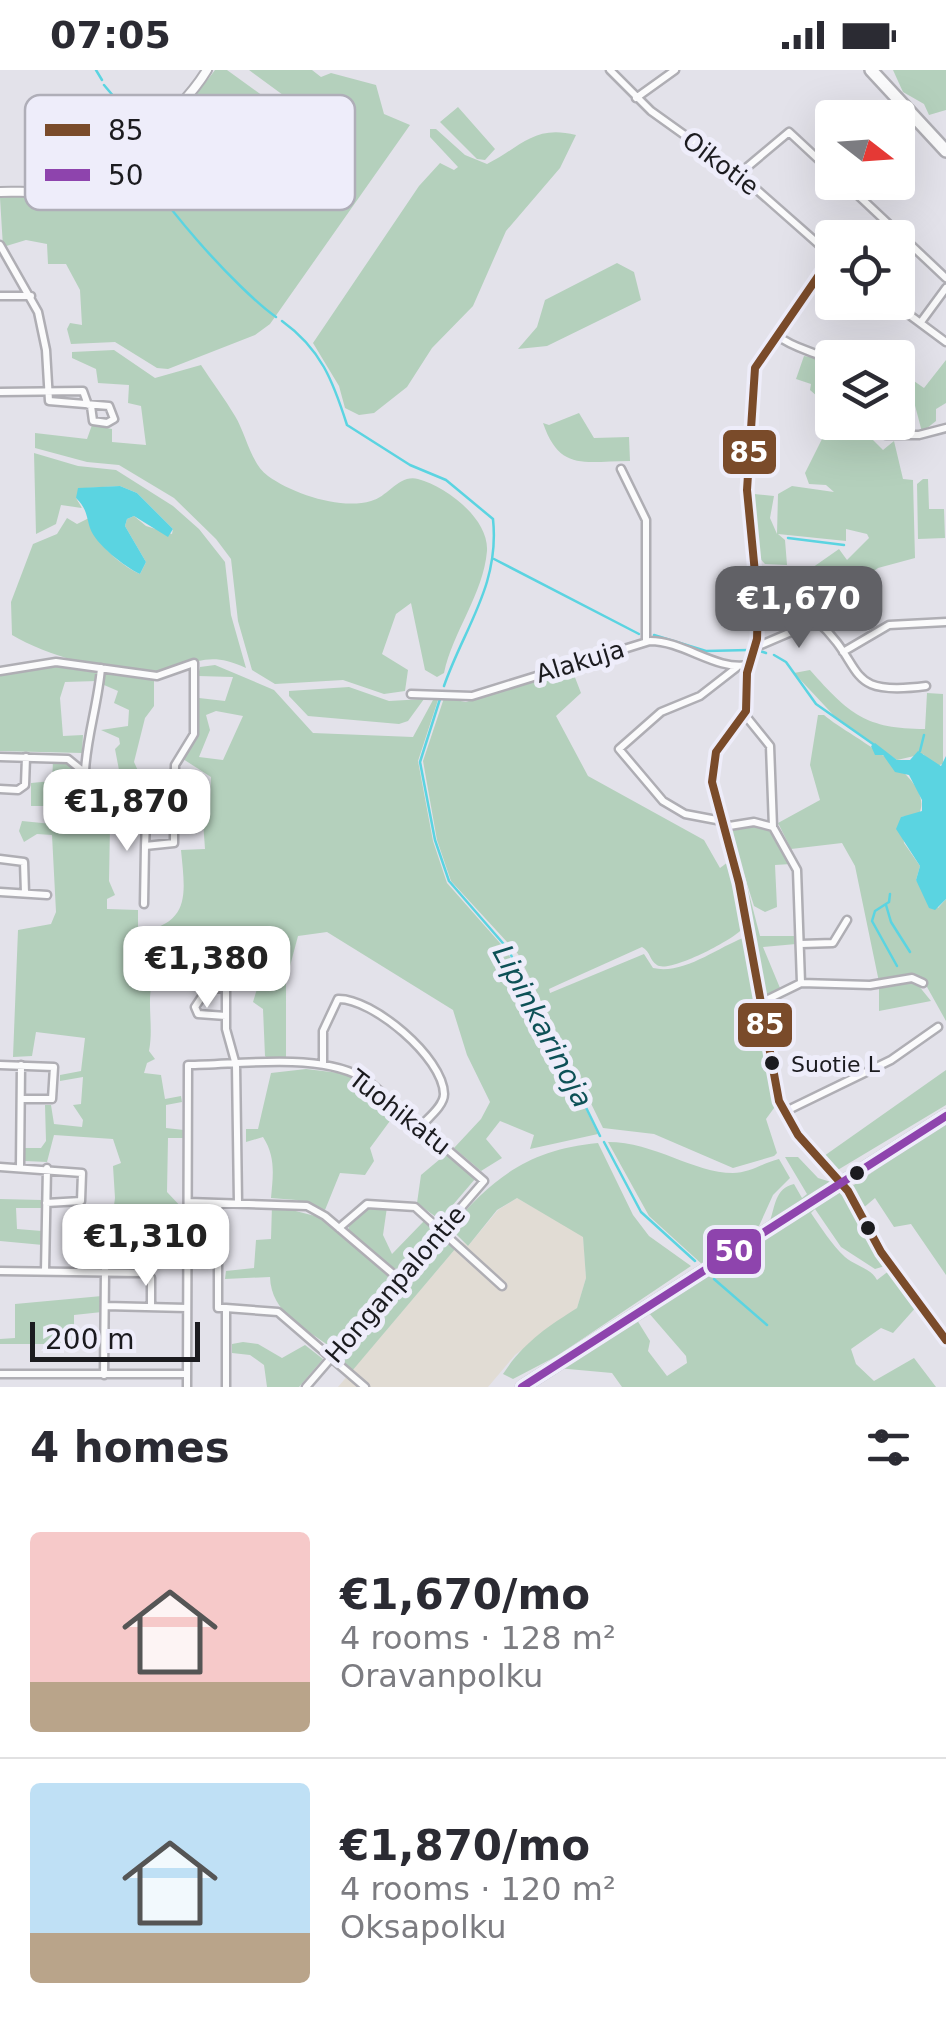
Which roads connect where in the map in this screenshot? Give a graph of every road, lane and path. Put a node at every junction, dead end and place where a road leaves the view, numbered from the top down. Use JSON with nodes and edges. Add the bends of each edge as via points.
{"nodes":[{"id":1,"x":207,"y":70,"type":"edge"},
{"id":2,"x":610,"y":70,"type":"edge"},
{"id":3,"x":676,"y":70,"type":"edge"},
{"id":4,"x":871,"y":70,"type":"edge"},
{"id":5,"x":185,"y":95,"type":"edge"},
{"id":6,"x":636,"y":98,"type":"junction"},
{"id":7,"x":946,"y":151,"type":"edge"},
{"id":8,"x":815,"y":156,"type":"edge"},
{"id":9,"x":739,"y":174,"type":"junction"},
{"id":10,"x":25,"y":191,"type":"edge"},
{"id":11,"x":0,"y":192,"type":"edge"},
{"id":12,"x":863,"y":200,"type":"edge"},
{"id":13,"x":815,"y":241,"type":"edge"},
{"id":14,"x":0,"y":245,"type":"edge"},
{"id":15,"x":946,"y":278,"type":"edge"},
{"id":16,"x":815,"y":281,"type":"edge"},
{"id":17,"x":946,"y":288,"type":"edge"},
{"id":18,"x":0,"y":296,"type":"edge"},
{"id":19,"x":32,"y":296,"type":"junction"},
{"id":20,"x":915,"y":318,"type":"edge"},
{"id":21,"x":921,"y":322,"type":"junction"},
{"id":22,"x":778,"y":336,"type":"junction"},
{"id":23,"x":946,"y":342,"type":"edge"},
{"id":24,"x":815,"y":354,"type":"edge"},
{"id":25,"x":46,"y":391,"type":"junction"},
{"id":26,"x":0,"y":392,"type":"edge"},
{"id":27,"x":946,"y":428,"type":"edge"},
{"id":28,"x":915,"y":435,"type":"edge"},
{"id":29,"x":621,"y":470,"type":"dead end"},
{"id":30,"x":946,"y":622,"type":"edge"},
{"id":31,"x":646,"y":641,"type":"junction"},
{"id":32,"x":755,"y":648,"type":"junction"},
{"id":33,"x":843,"y":652,"type":"junction"},
{"id":34,"x":748,"y":665,"type":"junction"},
{"id":35,"x":737,"y":667,"type":"junction"},
{"id":36,"x":101,"y":668,"type":"junction"},
{"id":37,"x":0,"y":671,"type":"edge"},
{"id":38,"x":926,"y":686,"type":"dead end"},
{"id":39,"x":411,"y":694,"type":"dead end"},
{"id":40,"x":744,"y":715,"type":"junction"},
{"id":41,"x":60,"y":756,"type":"junction"},
{"id":42,"x":86,"y":756,"type":"junction"},
{"id":43,"x":0,"y":757,"type":"edge"},
{"id":44,"x":26,"y":757,"type":"junction"},
{"id":45,"x":85,"y":773,"type":"junction"},
{"id":46,"x":0,"y":789,"type":"edge"},
{"id":47,"x":146,"y":823,"type":"junction"},
{"id":48,"x":174,"y":824,"type":"junction"},
{"id":49,"x":722,"y":824,"type":"junction"},
{"id":50,"x":772,"y":827,"type":"junction"},
{"id":51,"x":145,"y":846,"type":"junction"},
{"id":52,"x":0,"y":859,"type":"edge"},
{"id":53,"x":0,"y":892,"type":"edge"},
{"id":54,"x":25,"y":893,"type":"junction"},
{"id":55,"x":47,"y":895,"type":"dead end"},
{"id":56,"x":144,"y":904,"type":"dead end"},
{"id":57,"x":847,"y":920,"type":"dead end"},
{"id":58,"x":802,"y":944,"type":"junction"},
{"id":59,"x":226,"y":956,"type":"dead end"},
{"id":60,"x":800,"y":983,"type":"junction"},
{"id":61,"x":923,"y":983,"type":"dead end"},
{"id":62,"x":225,"y":986,"type":"junction"},
{"id":63,"x":762,"y":1002,"type":"junction"},
{"id":64,"x":226,"y":1016,"type":"junction"},
{"id":65,"x":938,"y":1026,"type":"dead end"},
{"id":66,"x":236,"y":1064,"type":"junction"},
{"id":67,"x":324,"y":1064,"type":"junction"},
{"id":68,"x":0,"y":1065,"type":"edge"},
{"id":69,"x":21,"y":1065,"type":"junction"},
{"id":70,"x":20,"y":1099,"type":"junction"},
{"id":71,"x":784,"y":1112,"type":"junction"},
{"id":72,"x":946,"y":1116,"type":"edge"},
{"id":73,"x":421,"y":1126,"type":"junction"},
{"id":74,"x":0,"y":1167,"type":"edge"},
{"id":75,"x":20,"y":1168,"type":"junction"},
{"id":76,"x":47,"y":1168,"type":"junction"},
{"id":77,"x":484,"y":1181,"type":"joint"},
{"id":78,"x":842,"y":1183,"type":"junction"},
{"id":79,"x":188,"y":1202,"type":"junction"},
{"id":80,"x":218,"y":1202,"type":"junction"},
{"id":81,"x":238,"y":1202,"type":"junction"},
{"id":82,"x":46,"y":1203,"type":"junction"},
{"id":83,"x":339,"y":1228,"type":"junction"},
{"id":84,"x":441,"y":1230,"type":"junction"},
{"id":85,"x":0,"y":1271,"type":"edge"},
{"id":86,"x":46,"y":1271,"type":"junction"},
{"id":87,"x":106,"y":1272,"type":"junction"},
{"id":88,"x":399,"y":1279,"type":"junction"},
{"id":89,"x":502,"y":1286,"type":"dead end"},
{"id":90,"x":105,"y":1306,"type":"junction"},
{"id":91,"x":151,"y":1308,"type":"junction"},
{"id":92,"x":187,"y":1308,"type":"junction"},
{"id":93,"x":226,"y":1308,"type":"junction"},
{"id":94,"x":946,"y":1340,"type":"edge"},
{"id":95,"x":331,"y":1358,"type":"junction"},
{"id":96,"x":0,"y":1374,"type":"edge"},
{"id":97,"x":186,"y":1374,"type":"junction"},
{"id":98,"x":104,"y":1375,"type":"junction"},
{"id":99,"x":186,"y":1387,"type":"edge"},
{"id":100,"x":226,"y":1387,"type":"edge"},
{"id":101,"x":306,"y":1387,"type":"edge"},
{"id":102,"x":365,"y":1387,"type":"edge"},
{"id":103,"x":522,"y":1387,"type":"edge"}],
"edges":[{"from":1,"to":5,"type":"street"},
{"from":2,"to":6,"type":"street","name":"Oikotie"},
{"from":3,"to":6,"type":"street"},
{"from":4,"to":7,"type":"highway"},
{"from":6,"to":9,"type":"street","name":"Oikotie"},
{"from":8,"to":9,"type":"street","via":[[790,132]]},
{"from":9,"to":13,"type":"street","name":"Oikotie"},
{"from":10,"to":11,"type":"street"},
{"from":12,"to":15,"type":"street"},
{"from":14,"to":19,"type":"street"},
{"from":16,"to":22,"type":"street"},
{"from":17,"to":21,"type":"street"},
{"from":18,"to":19,"type":"street"},
{"from":19,"to":25,"type":"street","via":[[46,350]]},
{"from":20,"to":21,"type":"street"},
{"from":21,"to":23,"type":"street"},
{"from":22,"to":24,"type":"street","via":[[795,350]]},
{"from":22,"to":32,"type":"street","via":[[754,372],[746,490],[758,604]]},
{"from":25,"to":25,"type":"street","via":[[82,391],[90,406],[54,404]]},
{"from":25,"to":26,"type":"street"},
{"from":27,"to":28,"type":"street"},
{"from":29,"to":31,"type":"street","via":[[646,520]]},
{"from":30,"to":33,"type":"street","via":[[889,625]]},
{"from":31,"to":35,"type":"street","name":"Alakuja","via":[[676,644]]},
{"from":31,"to":39,"type":"street","name":"Alakuja","via":[[472,696]]},
{"from":32,"to":33,"type":"street","via":[[817,621]]},
{"from":32,"to":34,"type":"street"},
{"from":33,"to":38,"type":"street","via":[[873,688]]},
{"from":34,"to":35,"type":"street"},
{"from":34,"to":40,"type":"street"},
{"from":35,"to":49,"type":"street","via":[[702,694],[661,712],[619,749],[663,801]]},
{"from":36,"to":37,"type":"street","via":[[56,662]]},
{"from":36,"to":42,"type":"street"},
{"from":36,"to":48,"type":"street","via":[[157,676],[194,662],[194,734],[175,765]]},
{"from":40,"to":49,"type":"street","via":[[712,762]]},
{"from":40,"to":50,"type":"street","via":[[770,746]]},
{"from":41,"to":42,"type":"street"},
{"from":41,"to":44,"type":"street"},
{"from":41,"to":45,"type":"street"},
{"from":42,"to":45,"type":"street"},
{"from":43,"to":44,"type":"street"},
{"from":44,"to":46,"type":"street","via":[[25,785]]},
{"from":45,"to":47,"type":"street"},
{"from":47,"to":48,"type":"street"},
{"from":47,"to":51,"type":"street"},
{"from":48,"to":51,"type":"street","via":[[174,844]]},
{"from":49,"to":50,"type":"street"},
{"from":49,"to":63,"type":"street"},
{"from":50,"to":58,"type":"street","via":[[797,870]]},
{"from":51,"to":56,"type":"street"},
{"from":52,"to":54,"type":"street","via":[[24,862]]},
{"from":53,"to":54,"type":"street"},
{"from":54,"to":55,"type":"street"},
{"from":57,"to":58,"type":"street","via":[[833,943]]},
{"from":58,"to":60,"type":"street"},
{"from":59,"to":62,"type":"street"},
{"from":60,"to":61,"type":"street"},
{"from":60,"to":63,"type":"street"},
{"from":62,"to":64,"type":"street"},
{"from":62,"to":64,"type":"street","via":[[206,988],[194,1008]]},
{"from":63,"to":71,"type":"street"},
{"from":64,"to":66,"type":"street"},
{"from":65,"to":71,"type":"street","via":[[891,1060]]},
{"from":66,"to":67,"type":"street","name":"Tuohikatu"},
{"from":66,"to":79,"type":"street","name":"Tuohikatu","via":[[188,1065]]},
{"from":66,"to":81,"type":"street"},
{"from":67,"to":73,"type":"street","name":"Tuohikatu","via":[[356,1073]]},
{"from":67,"to":73,"type":"street","via":[[323,1032],[338,999],[398,1028],[419,1045],[442,1088],[440,1104]]},
{"from":68,"to":69,"type":"street"},
{"from":69,"to":70,"type":"street"},
{"from":69,"to":70,"type":"street","via":[[54,1067],[54,1094],[50,1100]]},
{"from":70,"to":75,"type":"street"},
{"from":71,"to":78,"type":"street"},
{"from":72,"to":78,"type":"main road"},
{"from":73,"to":77,"type":"street","name":"Tuohikatu"},
{"from":74,"to":75,"type":"street"},
{"from":75,"to":76,"type":"street"},
{"from":76,"to":82,"type":"street"},
{"from":76,"to":82,"type":"street","via":[[80,1170],[83,1199]]},
{"from":77,"to":84,"type":"street","name":"Honganpalontie"},
{"from":78,"to":94,"type":"street","via":[[881,1252]]},
{"from":78,"to":103,"type":"main road"},
{"from":79,"to":80,"type":"street"},
{"from":79,"to":92,"type":"street"},
{"from":80,"to":81,"type":"street"},
{"from":80,"to":93,"type":"street","via":[[218,1308]]},
{"from":81,"to":83,"type":"street","via":[[300,1204]]},
{"from":82,"to":86,"type":"street"},
{"from":83,"to":84,"type":"street","via":[[363,1205],[401,1203]]},
{"from":83,"to":88,"type":"street"},
{"from":84,"to":88,"type":"street","name":"Honganpalontie"},
{"from":84,"to":89,"type":"street"},
{"from":85,"to":86,"type":"street"},
{"from":86,"to":87,"type":"street"},
{"from":87,"to":90,"type":"street"},
{"from":87,"to":91,"type":"street","via":[[150,1276]]},
{"from":88,"to":95,"type":"street","name":"Honganpalontie"},
{"from":90,"to":91,"type":"street"},
{"from":90,"to":98,"type":"street"},
{"from":91,"to":92,"type":"street"},
{"from":92,"to":97,"type":"street"},
{"from":93,"to":95,"type":"street","via":[[275,1310]]},
{"from":93,"to":100,"type":"street"},
{"from":95,"to":101,"type":"street","name":"Honganpalontie"},
{"from":95,"to":102,"type":"street"},
{"from":96,"to":98,"type":"street"},
{"from":97,"to":98,"type":"street"},
{"from":97,"to":99,"type":"street"}]}
